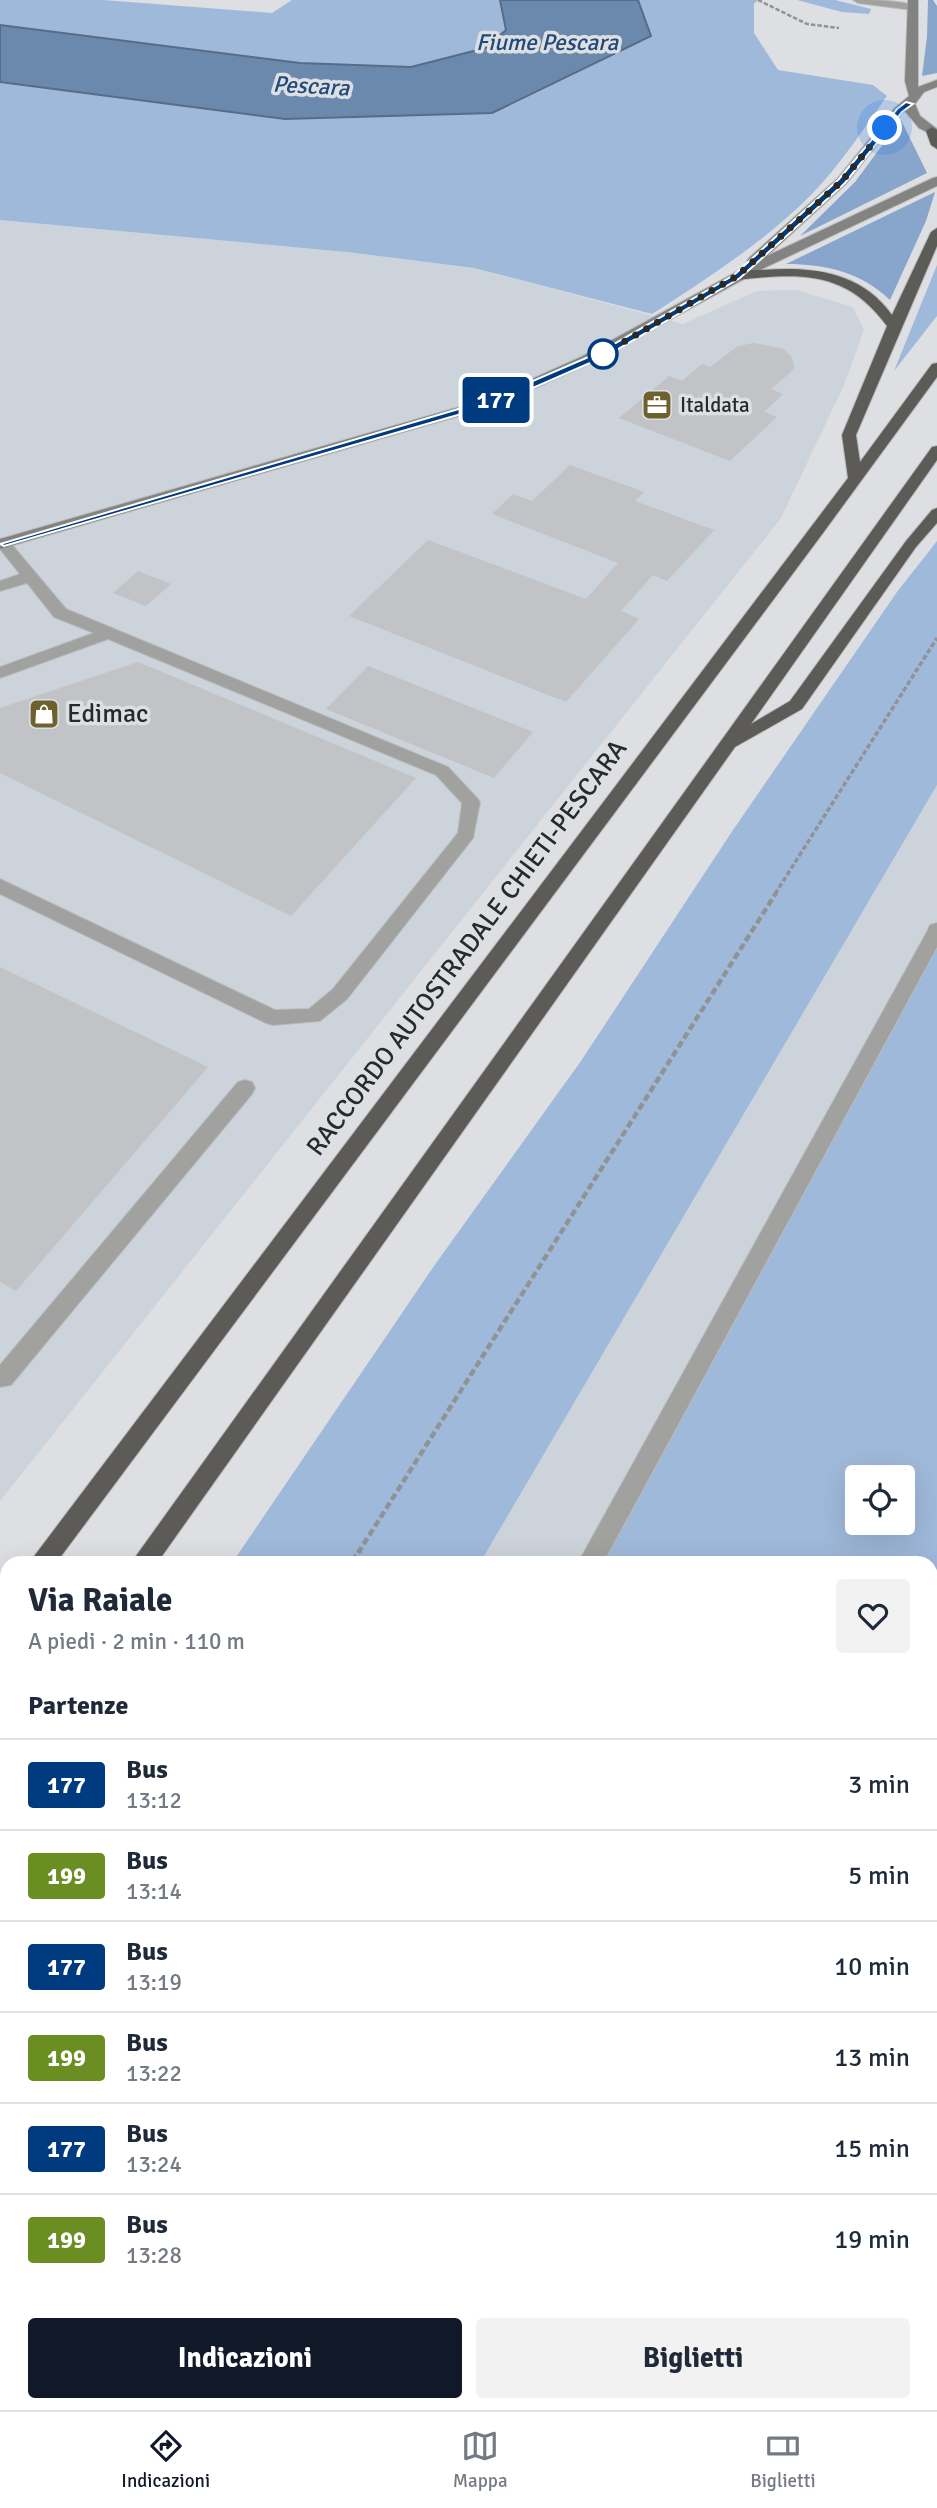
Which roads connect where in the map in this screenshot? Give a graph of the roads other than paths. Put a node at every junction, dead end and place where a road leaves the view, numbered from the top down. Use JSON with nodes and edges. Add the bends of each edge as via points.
{"nodes":[{"id":1,"x":858,"y":0,"type":"edge"},
{"id":2,"x":913,"y":3,"type":"edge"},
{"id":3,"x":937,"y":83,"type":"edge"},
{"id":4,"x":912,"y":99,"type":"junction"},
{"id":5,"x":934,"y":132,"type":"edge"},
{"id":6,"x":937,"y":145,"type":"edge"},
{"id":7,"x":937,"y":181,"type":"edge"},
{"id":8,"x":937,"y":232,"type":"edge"},
{"id":9,"x":737,"y":276,"type":"junction"},
{"id":10,"x":894,"y":326,"type":"junction"},
{"id":11,"x":937,"y":367,"type":"edge"},
{"id":12,"x":937,"y":450,"type":"edge"},
{"id":13,"x":855,"y":477,"type":"junction"},
{"id":14,"x":937,"y":513,"type":"edge"},
{"id":15,"x":1,"y":543,"type":"edge"},
{"id":16,"x":28,"y":577,"type":"junction"},
{"id":17,"x":0,"y":586,"type":"edge"},
{"id":18,"x":109,"y":634,"type":"junction"},
{"id":19,"x":0,"y":673,"type":"edge"},
{"id":20,"x":726,"y":745,"type":"junction"},
{"id":21,"x":0,"y":886,"type":"edge"},
{"id":22,"x":937,"y":930,"type":"edge"},
{"id":23,"x":246,"y":1088,"type":"dead end"},
{"id":24,"x":0,"y":1377,"type":"edge"},
{"id":25,"x":46,"y":1556,"type":"edge"},
{"id":26,"x":148,"y":1556,"type":"edge"},
{"id":27,"x":594,"y":1556,"type":"edge"}],
"edges":[{"from":1,"to":2,"type":"lane"},
{"from":2,"to":4,"type":"street"},
{"from":3,"to":4,"type":"street"},
{"from":4,"to":5,"type":"street","via":[[911,113]]},
{"from":4,"to":9,"type":"street","via":[[842,181]]},
{"from":5,"to":6,"type":"highway"},
{"from":7,"to":9,"type":"street"},
{"from":8,"to":10,"type":"highway"},
{"from":9,"to":10,"type":"highway","via":[[801,271],[834,278],[860,289]]},
{"from":9,"to":15,"type":"street","via":[[603,354],[492,402]]},
{"from":10,"to":13,"type":"highway","via":[[849,435]]},
{"from":11,"to":13,"type":"highway","name":"RACCORDO AUTOSTRADALE CHIETI-PESCARA"},
{"from":12,"to":20,"type":"highway"},
{"from":13,"to":25,"type":"highway","name":"RACCORDO AUTOSTRADALE CHIETI-PESCARA"},
{"from":14,"to":20,"type":"highway","via":[[796,705]]},
{"from":15,"to":16,"type":"lane"},
{"from":16,"to":17,"type":"lane"},
{"from":16,"to":18,"type":"lane","via":[[60,613]]},
{"from":18,"to":19,"type":"lane"},
{"from":18,"to":21,"type":"lane","via":[[442,771],[471,802],[467,835],[341,994],[313,1016],[273,1017]]},
{"from":20,"to":26,"type":"highway"},
{"from":22,"to":27,"type":"lane"},
{"from":23,"to":24,"type":"lane"}]}
